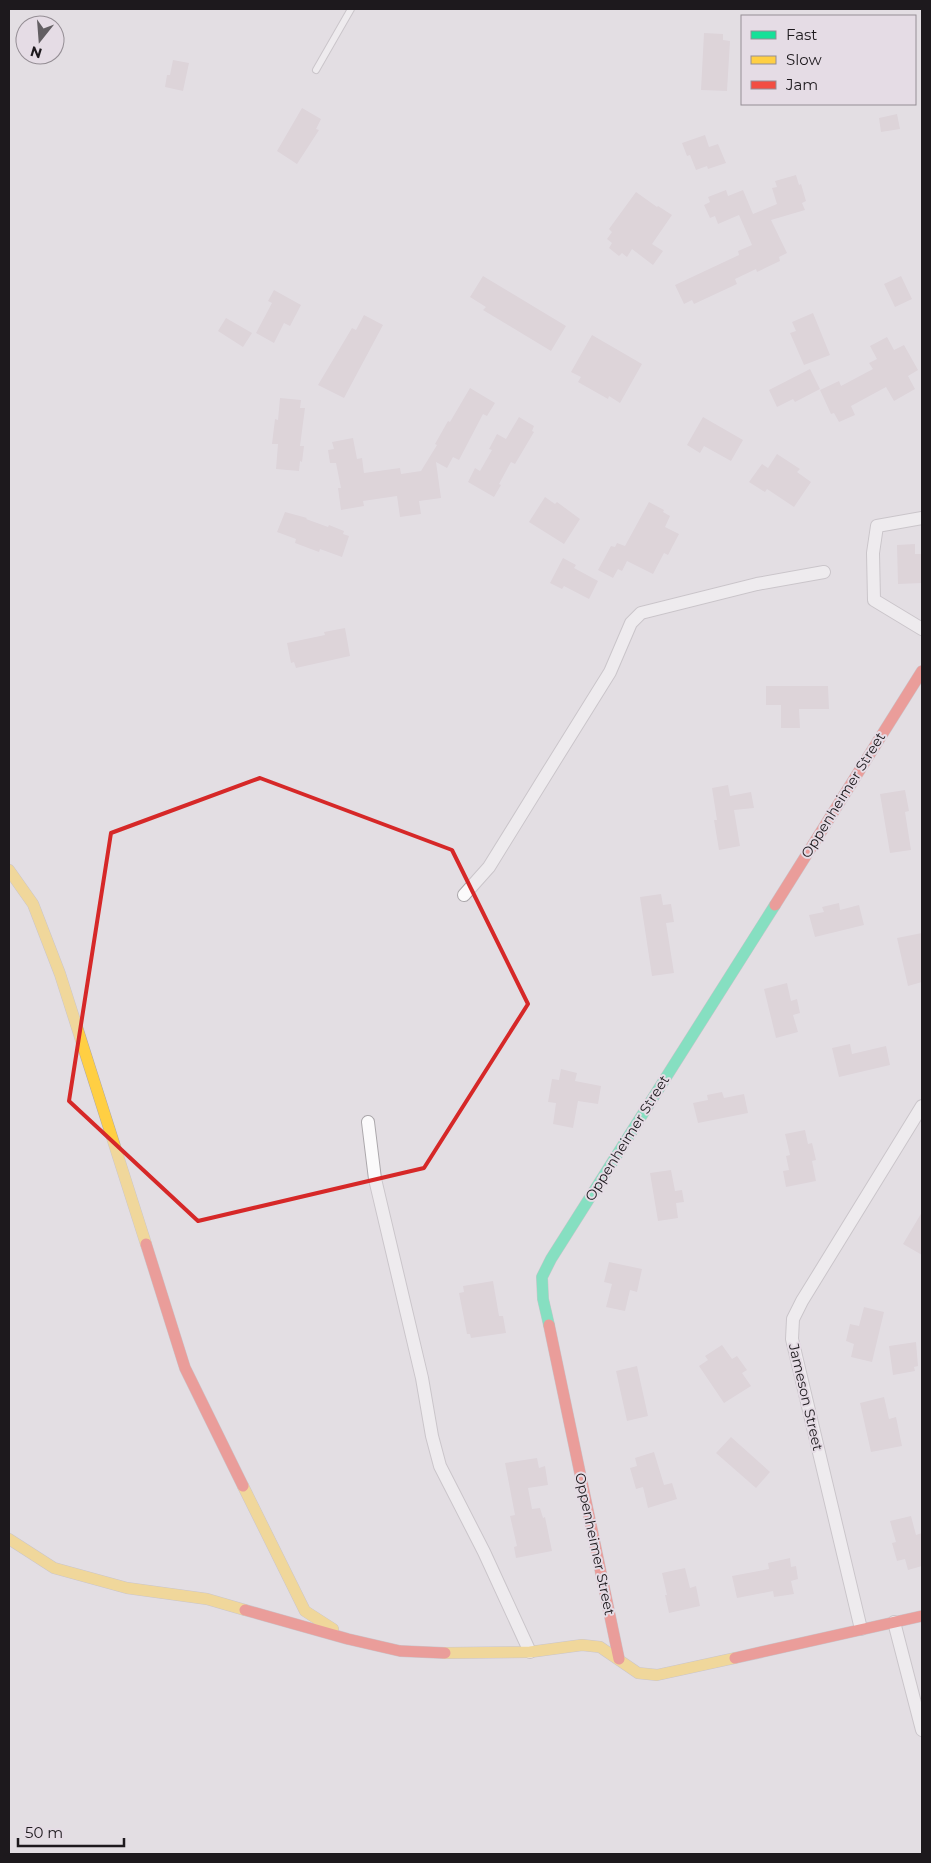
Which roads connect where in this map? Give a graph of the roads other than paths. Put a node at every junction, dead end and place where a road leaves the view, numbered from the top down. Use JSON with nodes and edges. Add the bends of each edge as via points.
{"nodes":[{"id":1,"x":351,"y":9,"type":"edge"},
{"id":2,"x":316,"y":70,"type":"dead end"},
{"id":3,"x":922,"y":518,"type":"edge"},
{"id":4,"x":824,"y":572,"type":"dead end"},
{"id":5,"x":922,"y":629,"type":"edge"},
{"id":6,"x":922,"y":671,"type":"edge"},
{"id":7,"x":9,"y":870,"type":"edge"},
{"id":8,"x":464,"y":895,"type":"dead end"},
{"id":9,"x":922,"y":1106,"type":"edge"},
{"id":10,"x":368,"y":1122,"type":"dead end"},
{"id":11,"x":9,"y":1539,"type":"edge"},
{"id":12,"x":922,"y":1616,"type":"edge"},
{"id":13,"x":894,"y":1622,"type":"junction"},
{"id":14,"x":861,"y":1629,"type":"junction"},
{"id":15,"x":348,"y":1639,"type":"junction"},
{"id":16,"x":530,"y":1652,"type":"junction"},
{"id":17,"x":619,"y":1659,"type":"junction"},
{"id":18,"x":922,"y":1730,"type":"edge"}],
"edges":[{"from":1,"to":2,"type":"lane"},
{"from":3,"to":5,"type":"street","via":[[877,526],[873,553],[874,600]]},
{"from":4,"to":8,"type":"street","via":[[757,584],[641,613],[636,617],[610,672],[489,867]]},
{"from":6,"to":17,"type":"street","name":"Oppenheimer Street","via":[[542,1277],[543,1299]]},
{"from":7,"to":15,"type":"street","via":[[33,904],[60,974],[185,1368],[305,1611]]},
{"from":9,"to":14,"type":"street","name":"Jameson Street","via":[[793,1319],[792,1339]]},
{"from":10,"to":16,"type":"street","via":[[375,1179],[440,1466]]},
{"from":11,"to":15,"type":"street","via":[[54,1568],[127,1588],[207,1599]]},
{"from":12,"to":13,"type":"street"},
{"from":13,"to":14,"type":"street"},
{"from":13,"to":18,"type":"street"},
{"from":14,"to":17,"type":"street","via":[[657,1674],[638,1673]]},
{"from":15,"to":16,"type":"street","via":[[400,1651],[461,1654]]},
{"from":16,"to":17,"type":"street","via":[[582,1645],[600,1647]]}]}
